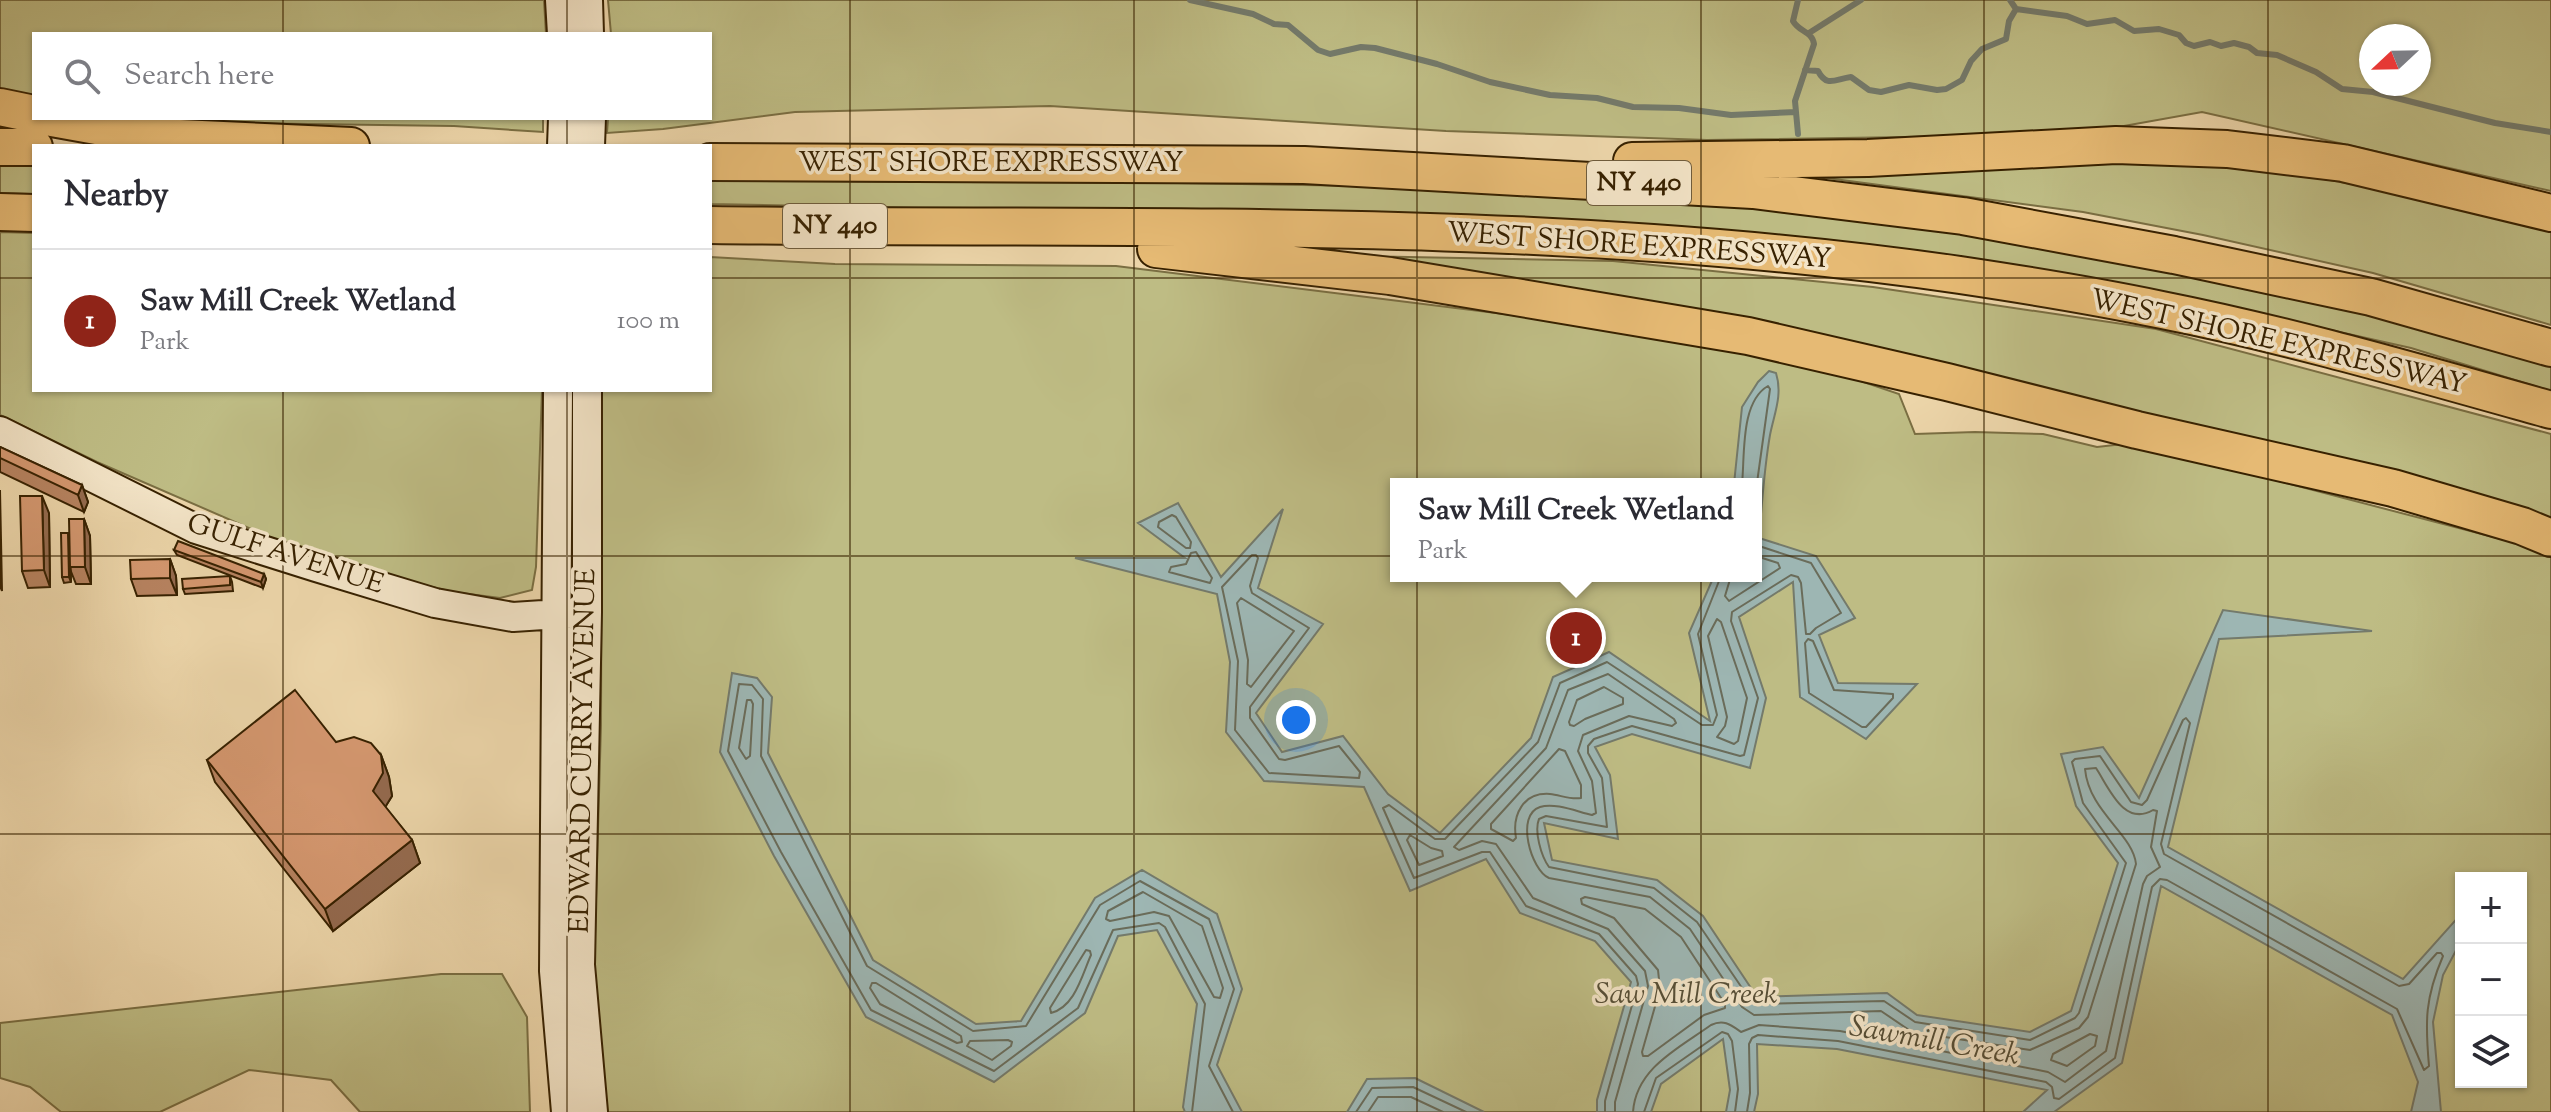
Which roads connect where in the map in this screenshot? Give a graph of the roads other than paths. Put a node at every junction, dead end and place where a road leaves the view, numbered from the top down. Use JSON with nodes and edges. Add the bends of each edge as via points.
{"nodes":[{"id":1,"x":560,"y":0,"type":"edge"},
{"id":2,"x":588,"y":0,"type":"edge"},
{"id":3,"x":562,"y":32,"type":"edge"},
{"id":4,"x":589,"y":32,"type":"edge"},
{"id":5,"x":0,"y":107,"type":"edge"},
{"id":6,"x":32,"y":114,"type":"edge"},
{"id":7,"x":63,"y":120,"type":"edge"},
{"id":8,"x":563,"y":120,"type":"edge"},
{"id":9,"x":591,"y":120,"type":"edge"},
{"id":10,"x":310,"y":144,"type":"edge"},
{"id":11,"x":562,"y":144,"type":"edge"},
{"id":12,"x":590,"y":144,"type":"edge"},
{"id":13,"x":0,"y":147,"type":"edge"},
{"id":14,"x":32,"y":147,"type":"edge"},
{"id":15,"x":712,"y":162,"type":"edge"},
{"id":16,"x":1304,"y":165,"type":"junction"},
{"id":17,"x":0,"y":212,"type":"edge"},
{"id":18,"x":32,"y":213,"type":"edge"},
{"id":19,"x":2551,"y":213,"type":"edge"},
{"id":20,"x":712,"y":225,"type":"edge"},
{"id":21,"x":960,"y":228,"type":"junction"},
{"id":22,"x":2551,"y":348,"type":"edge"},
{"id":23,"x":558,"y":392,"type":"edge"},
{"id":24,"x":587,"y":392,"type":"edge"},
{"id":25,"x":2551,"y":410,"type":"edge"},
{"id":26,"x":0,"y":431,"type":"edge"},
{"id":27,"x":2551,"y":538,"type":"edge"},
{"id":28,"x":587,"y":612,"type":"junction"},
{"id":29,"x":555,"y":614,"type":"junction"},
{"id":30,"x":566,"y":1112,"type":"edge"},
{"id":31,"x":593,"y":1112,"type":"edge"}],
"edges":[{"from":1,"to":3,"type":"street"},
{"from":2,"to":4,"type":"street"},
{"from":5,"to":6,"type":"highway"},
{"from":7,"to":10,"type":"highway","via":[[158,137]]},
{"from":8,"to":11,"type":"street"},
{"from":9,"to":12,"type":"street"},
{"from":13,"to":14,"type":"highway"},
{"from":15,"to":16,"type":"highway","name":"WEST SHORE EXPRESSWAY","number":"NY 440"},
{"from":16,"to":19,"type":"highway","via":[[1868,158],[2116,145],[2227,149],[2343,163]]},
{"from":16,"to":22,"type":"highway","name":"WEST SHORE EXPRESSWAY","number":"NY 440","via":[[1753,190],[1963,216],[2371,297]]},
{"from":17,"to":18,"type":"highway"},
{"from":20,"to":21,"type":"highway","name":"WEST SHORE EXPRESSWAY","number":"NY 440"},
{"from":21,"to":25,"type":"highway","name":"WEST SHORE EXPRESSWAY","number":"NY 440","via":[[1533,235],[1749,251],[1943,273],[2162,310],[2334,350]]},
{"from":21,"to":27,"type":"highway","via":[[1390,276],[1748,336],[2393,488]]},
{"from":23,"to":29,"type":"street","name":"EDWARD CURRY AVENUE"},
{"from":24,"to":28,"type":"street","name":"EDWARD CURRY AVENUE"},
{"from":26,"to":29,"type":"street","name":"GULF AVENUE","via":[[196,529],[435,603],[513,617]]},
{"from":28,"to":29,"type":"street","name":"GULF AVENUE"},
{"from":28,"to":31,"type":"street","name":"EDWARD CURRY AVENUE","via":[[580,965]]},
{"from":29,"to":30,"type":"street","name":"EDWARD CURRY AVENUE","via":[[554,971]]}]}
